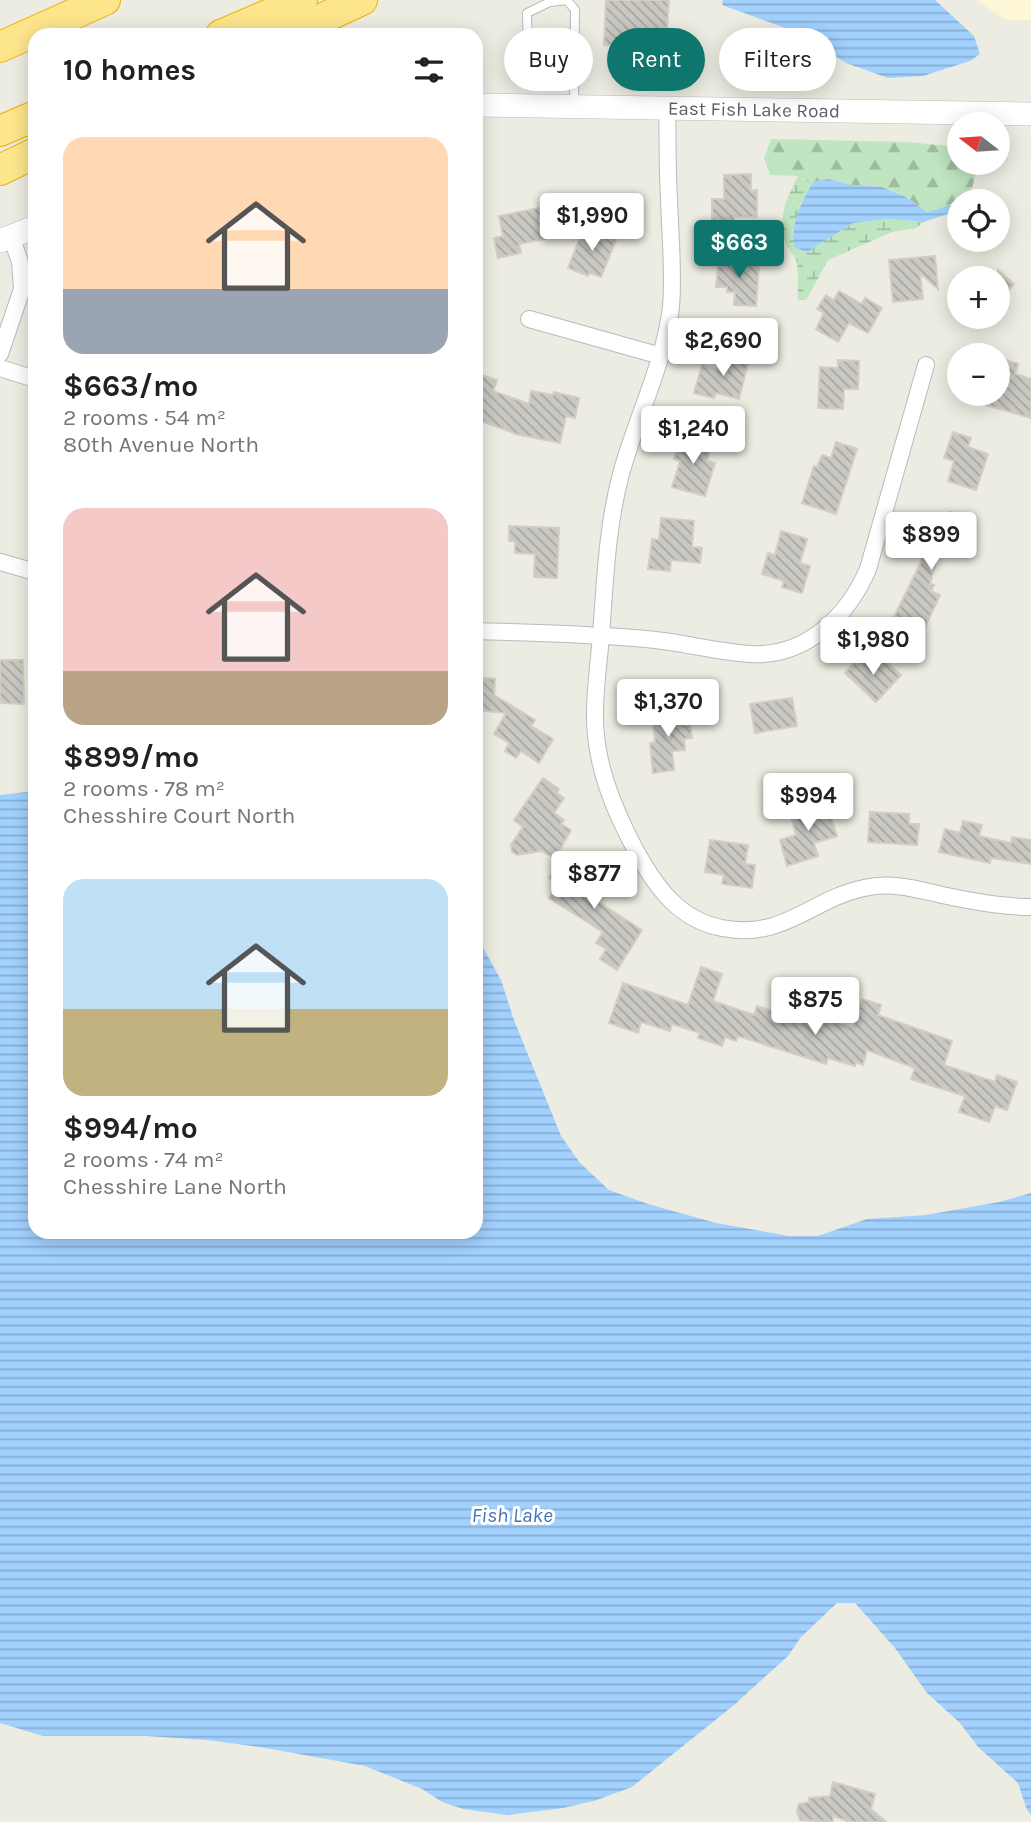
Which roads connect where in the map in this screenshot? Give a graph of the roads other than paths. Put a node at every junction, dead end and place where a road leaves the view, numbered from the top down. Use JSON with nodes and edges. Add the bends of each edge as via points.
{"nodes":[{"id":1,"x":93,"y":0,"type":"edge"},
{"id":2,"x":105,"y":0,"type":"edge"},
{"id":3,"x":302,"y":0,"type":"edge"},
{"id":4,"x":362,"y":0,"type":"edge"},
{"id":5,"x":42,"y":28,"type":"edge"},
{"id":6,"x":237,"y":28,"type":"edge"},
{"id":7,"x":302,"y":28,"type":"edge"},
{"id":8,"x":527,"y":28,"type":"edge"},
{"id":9,"x":575,"y":28,"type":"edge"},
{"id":10,"x":0,"y":32,"type":"edge"},
{"id":11,"x":28,"y":34,"type":"edge"},
{"id":12,"x":0,"y":47,"type":"edge"},
{"id":13,"x":574,"y":91,"type":"edge"},
{"id":14,"x":483,"y":105,"type":"edge"},
{"id":15,"x":574,"y":106,"type":"junction"},
{"id":16,"x":667,"y":108,"type":"junction"},
{"id":17,"x":1031,"y":114,"type":"edge"},
{"id":18,"x":28,"y":119,"type":"edge"},
{"id":19,"x":0,"y":131,"type":"edge"},
{"id":20,"x":28,"y":156,"type":"edge"},
{"id":21,"x":0,"y":170,"type":"edge"},
{"id":22,"x":28,"y":230,"type":"edge"},
{"id":23,"x":6,"y":238,"type":"edge"},
{"id":24,"x":529,"y":319,"type":"dead end"},
{"id":25,"x":0,"y":354,"type":"edge"},
{"id":26,"x":662,"y":356,"type":"junction"},
{"id":27,"x":926,"y":365,"type":"dead end"},
{"id":28,"x":0,"y":368,"type":"edge"},
{"id":29,"x":28,"y":378,"type":"edge"},
{"id":30,"x":0,"y":562,"type":"edge"},
{"id":31,"x":28,"y":570,"type":"edge"},
{"id":32,"x":483,"y":631,"type":"edge"},
{"id":33,"x":601,"y":636,"type":"junction"},
{"id":34,"x":1031,"y":906,"type":"edge"}],
"edges":[{"from":1,"to":10,"type":"highway"},
{"from":2,"to":5,"type":"highway"},
{"from":3,"to":6,"type":"highway"},
{"from":4,"to":7,"type":"highway"},
{"from":8,"to":9,"type":"lane","via":[[527,13],[567,0],[575,10]]},
{"from":11,"to":12,"type":"highway"},
{"from":13,"to":15,"type":"lane"},
{"from":14,"to":15,"type":"street","name":"East Fish Lake Road"},
{"from":15,"to":16,"type":"street","name":"East Fish Lake Road"},
{"from":16,"to":17,"type":"street","name":"East Fish Lake Road"},
{"from":16,"to":26,"type":"street","via":[[673,258]]},
{"from":18,"to":19,"type":"highway"},
{"from":20,"to":21,"type":"highway"},
{"from":22,"to":23,"type":"street"},
{"from":23,"to":25,"type":"street","via":[[20,262],[22,289]]},
{"from":24,"to":26,"type":"street"},
{"from":26,"to":33,"type":"street","via":[[620,476],[609,536]]},
{"from":27,"to":33,"type":"street","via":[[868,569],[849,605],[833,622],[805,642],[768,654]]},
{"from":28,"to":29,"type":"street"},
{"from":30,"to":31,"type":"street"},
{"from":32,"to":33,"type":"street"},
{"from":33,"to":34,"type":"street","via":[[595,707],[597,747],[607,787],[650,876],[665,897],[687,915],[723,928],[753,930],[776,926],[846,893],[890,885],[972,901]]}]}
